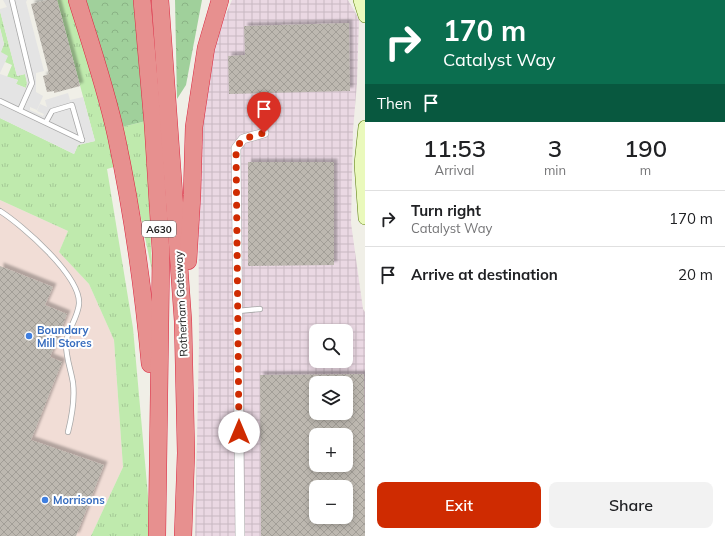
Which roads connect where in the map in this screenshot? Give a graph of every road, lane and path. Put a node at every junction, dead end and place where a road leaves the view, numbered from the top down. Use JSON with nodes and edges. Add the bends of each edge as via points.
{"nodes":[{"id":1,"x":12,"y":0,"type":"edge"},
{"id":2,"x":77,"y":0,"type":"edge"},
{"id":3,"x":142,"y":0,"type":"edge"},
{"id":4,"x":160,"y":0,"type":"edge"},
{"id":5,"x":220,"y":0,"type":"edge"},
{"id":6,"x":225,"y":0,"type":"edge"},
{"id":7,"x":360,"y":0,"type":"edge"},
{"id":8,"x":365,"y":16,"type":"edge"},
{"id":9,"x":210,"y":35,"type":"junction"},
{"id":10,"x":0,"y":101,"type":"edge"},
{"id":11,"x":20,"y":110,"type":"junction"},
{"id":12,"x":46,"y":122,"type":"junction"},
{"id":13,"x":365,"y":127,"type":"edge"},
{"id":14,"x":264,"y":133,"type":"dead end"},
{"id":15,"x":364,"y":147,"type":"edge"},
{"id":16,"x":0,"y":211,"type":"edge"},
{"id":17,"x":365,"y":213,"type":"edge"},
{"id":18,"x":260,"y":310,"type":"dead end"},
{"id":19,"x":238,"y":311,"type":"junction"},
{"id":20,"x":183,"y":321,"type":"junction"},
{"id":21,"x":68,"y":432,"type":"dead end"},
{"id":22,"x":159,"y":459,"type":"junction"},
{"id":23,"x":157,"y":536,"type":"edge"},
{"id":24,"x":183,"y":536,"type":"edge"},
{"id":25,"x":240,"y":536,"type":"edge"}],
"edges":[{"from":1,"to":11,"type":"lane","via":[[32,83]]},
{"from":2,"to":22,"type":"highway","number":"A630","via":[[115,133],[130,203],[144,296]]},
{"from":3,"to":22,"type":"highway","name":"Rotherham Gateway","number":"A630","via":[[161,253]]},
{"from":4,"to":20,"type":"highway","name":"Rotherham Gateway","number":"A630"},
{"from":5,"to":9,"type":"highway","number":"A630"},
{"from":6,"to":9,"type":"highway"},
{"from":7,"to":8,"type":"street"},
{"from":9,"to":20,"type":"highway","number":"A630","via":[[194,127]]},
{"from":10,"to":11,"type":"lane"},
{"from":11,"to":12,"type":"lane"},
{"from":12,"to":12,"type":"lane","via":[[52,110],[72,104],[82,140]]},
{"from":13,"to":15,"type":"street"},
{"from":14,"to":19,"type":"street","via":[[243,139],[236,148]]},
{"from":15,"to":17,"type":"street","via":[[362,185]]},
{"from":16,"to":21,"type":"lane","via":[[16,221],[69,274],[76,289],[80,302],[78,313],[66,342],[73,385],[73,414]]},
{"from":18,"to":19,"type":"lane"},
{"from":19,"to":25,"type":"street"},
{"from":20,"to":24,"type":"highway","name":"Rotherham Gateway","number":"A630","via":[[186,453]]},
{"from":22,"to":23,"type":"highway","name":"Rotherham Gateway","number":"A630"}]}
